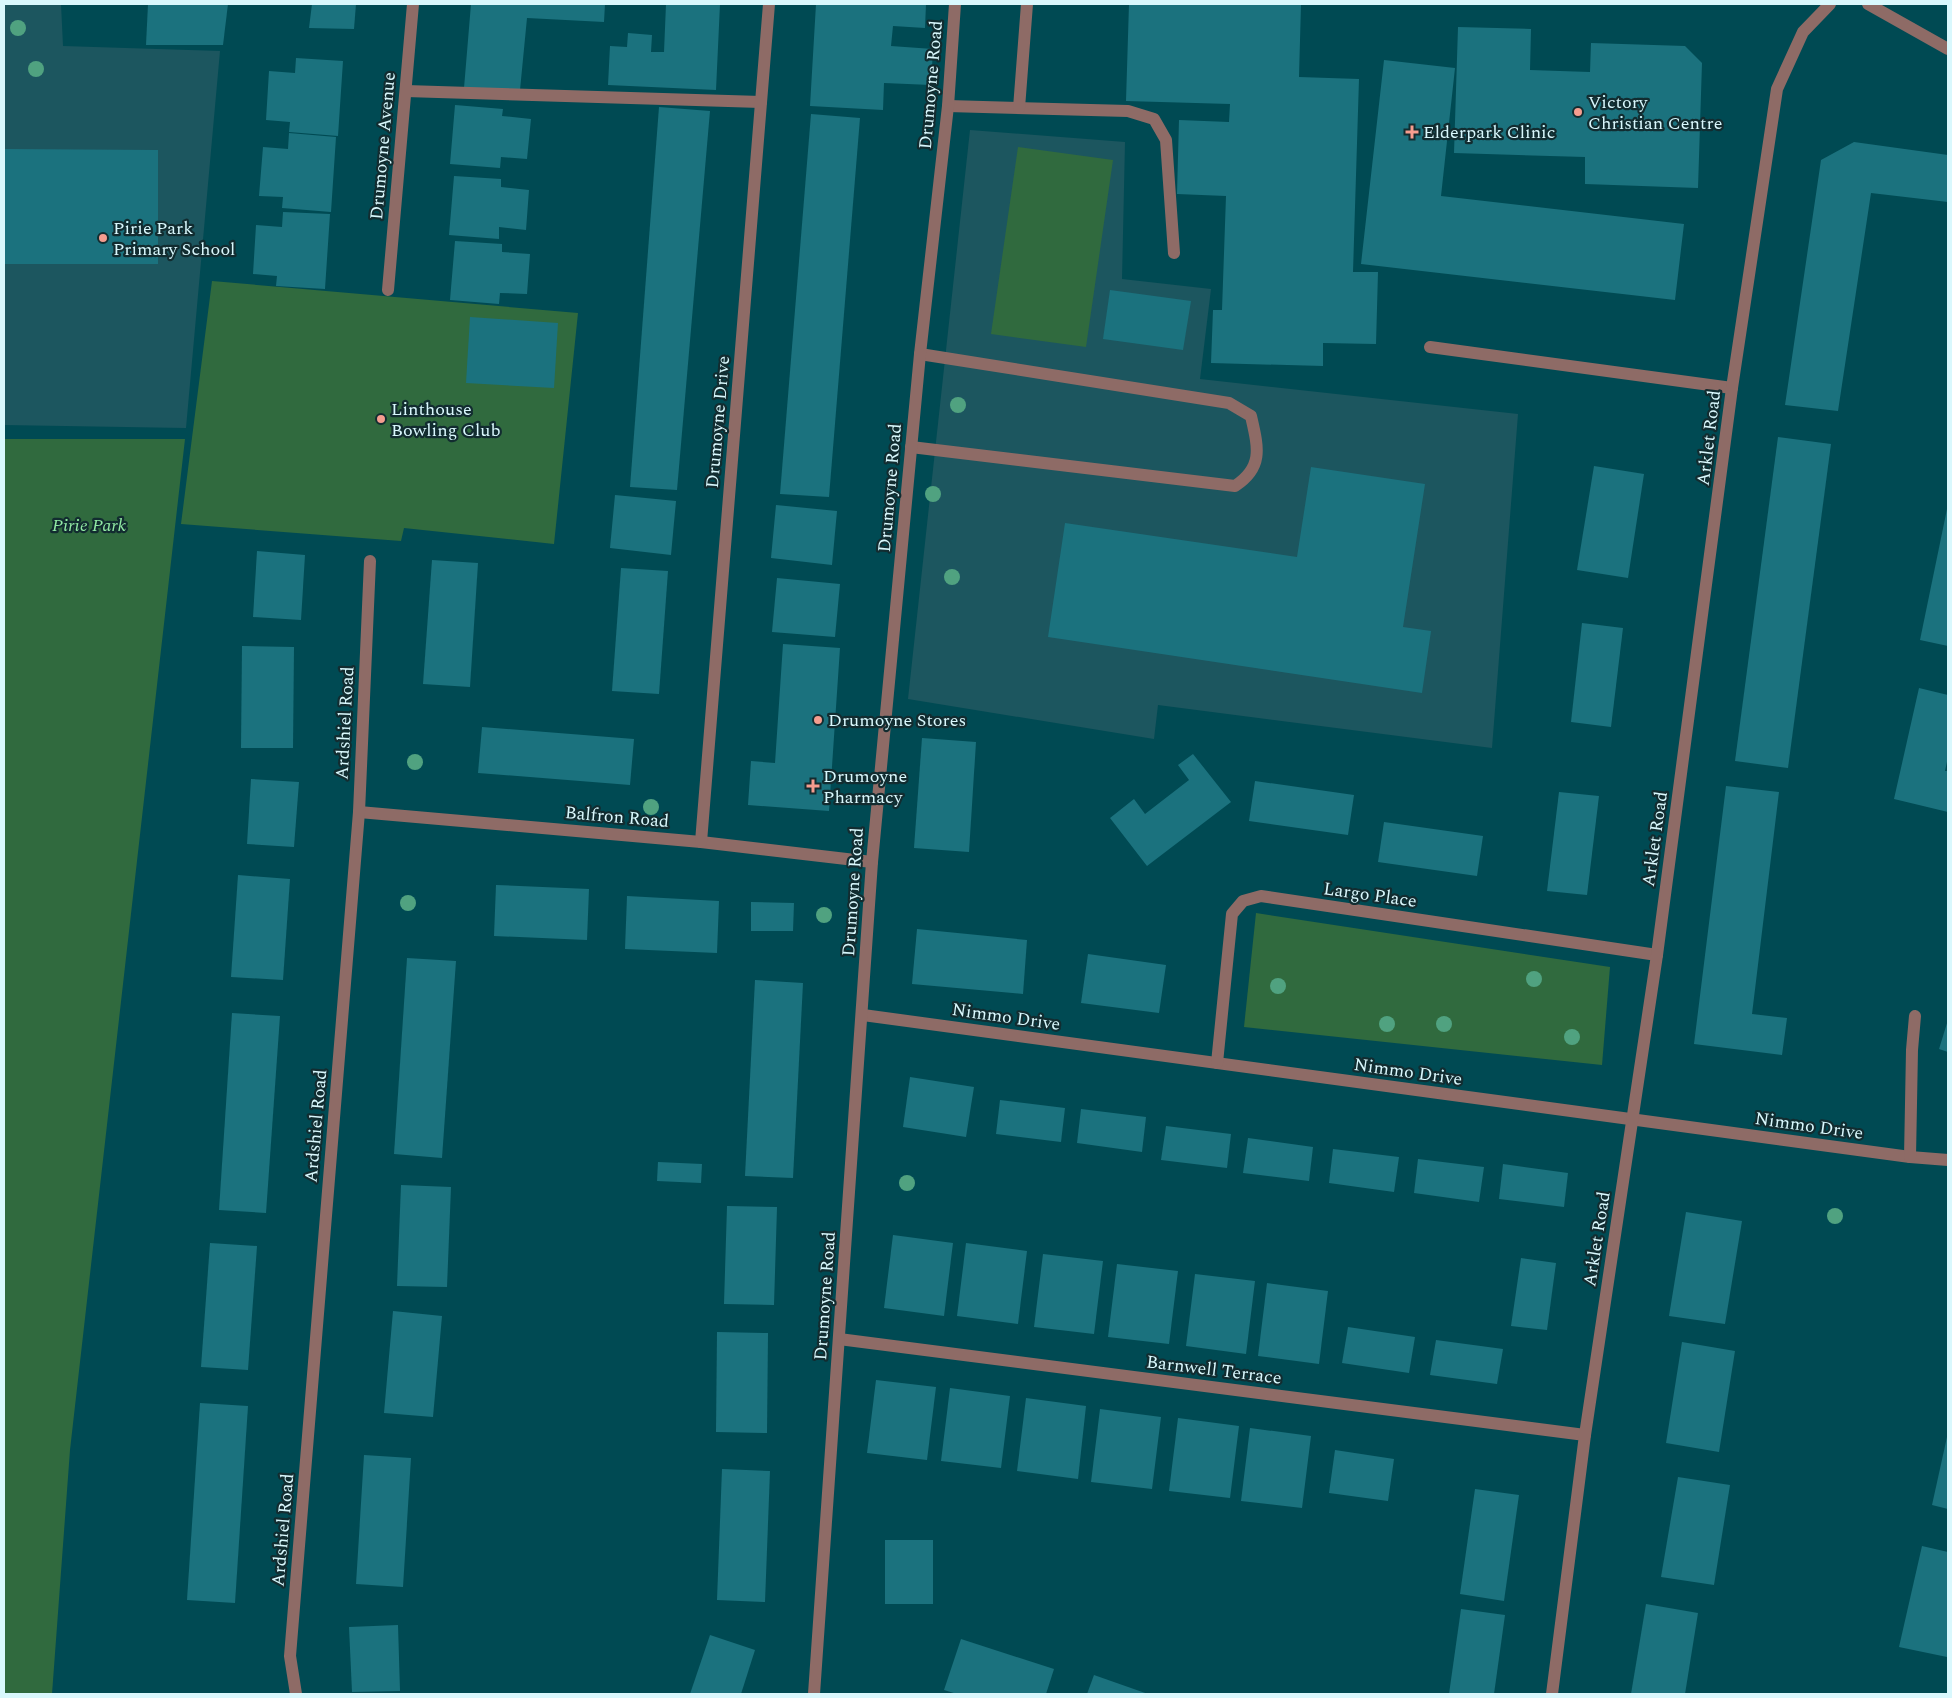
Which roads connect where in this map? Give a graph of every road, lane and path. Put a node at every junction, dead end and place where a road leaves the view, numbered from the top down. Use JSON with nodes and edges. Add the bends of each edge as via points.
{"nodes":[{"id":1,"x":413,"y":4,"type":"edge"},
{"id":2,"x":769,"y":4,"type":"edge"},
{"id":3,"x":956,"y":4,"type":"edge"},
{"id":4,"x":1027,"y":4,"type":"edge"},
{"id":5,"x":1830,"y":4,"type":"edge"},
{"id":6,"x":1868,"y":4,"type":"edge"},
{"id":7,"x":1948,"y":49,"type":"edge"},
{"id":8,"x":406,"y":91,"type":"junction"},
{"id":9,"x":761,"y":102,"type":"junction"},
{"id":10,"x":948,"y":106,"type":"junction"},
{"id":11,"x":1019,"y":108,"type":"junction"},
{"id":12,"x":1174,"y":253,"type":"dead end"},
{"id":13,"x":388,"y":290,"type":"dead end"},
{"id":14,"x":1430,"y":347,"type":"dead end"},
{"id":15,"x":920,"y":354,"type":"junction"},
{"id":16,"x":1732,"y":388,"type":"junction"},
{"id":17,"x":911,"y":447,"type":"junction"},
{"id":18,"x":370,"y":561,"type":"dead end"},
{"id":19,"x":359,"y":812,"type":"junction"},
{"id":20,"x":701,"y":842,"type":"junction"},
{"id":21,"x":872,"y":862,"type":"junction"},
{"id":22,"x":1657,"y":955,"type":"junction"},
{"id":23,"x":863,"y":1015,"type":"junction"},
{"id":24,"x":1915,"y":1016,"type":"dead end"},
{"id":25,"x":1217,"y":1063,"type":"junction"},
{"id":26,"x":1632,"y":1120,"type":"junction"},
{"id":27,"x":1910,"y":1157,"type":"junction"},
{"id":28,"x":1948,"y":1160,"type":"edge"},
{"id":29,"x":840,"y":1339,"type":"junction"},
{"id":30,"x":1585,"y":1435,"type":"junction"},
{"id":31,"x":296,"y":1694,"type":"edge"},
{"id":32,"x":814,"y":1694,"type":"edge"},
{"id":33,"x":1552,"y":1694,"type":"edge"}],
"edges":[{"from":1,"to":8,"type":"street","name":"Drumoyne Avenue"},
{"from":2,"to":9,"type":"street","name":"Drumoyne Drive"},
{"from":3,"to":10,"type":"street","name":"Drumoyne Road"},
{"from":4,"to":11,"type":"street"},
{"from":5,"to":16,"type":"street","name":"Arklet Road","via":[[1803,32],[1777,89]]},
{"from":6,"to":7,"type":"street"},
{"from":8,"to":9,"type":"street"},
{"from":8,"to":13,"type":"street","name":"Drumoyne Avenue"},
{"from":9,"to":20,"type":"street","name":"Drumoyne Drive"},
{"from":10,"to":11,"type":"street"},
{"from":10,"to":15,"type":"street","name":"Drumoyne Road"},
{"from":11,"to":12,"type":"street","via":[[1128,111],[1154,119],[1166,140]]},
{"from":14,"to":16,"type":"street"},
{"from":15,"to":17,"type":"street","name":"Drumoyne Road"},
{"from":15,"to":17,"type":"street","via":[[1229,403],[1251,416],[1256,437],[1256,464],[1247,478],[1235,486]]},
{"from":16,"to":22,"type":"street","name":"Arklet Road"},
{"from":17,"to":21,"type":"street","name":"Drumoyne Road"},
{"from":18,"to":19,"type":"street","name":"Ardshiel Road"},
{"from":19,"to":20,"type":"street","name":"Balfron Road"},
{"from":19,"to":31,"type":"street","name":"Ardshiel Road","via":[[290,1656]]},
{"from":20,"to":21,"type":"street","name":"Balfron Road"},
{"from":21,"to":23,"type":"street","name":"Drumoyne Road"},
{"from":22,"to":25,"type":"street","name":"Largo Place","via":[[1261,896],[1243,901],[1232,914]]},
{"from":22,"to":26,"type":"street","name":"Arklet Road"},
{"from":23,"to":25,"type":"street","name":"Nimmo Drive"},
{"from":23,"to":29,"type":"street","name":"Drumoyne Road"},
{"from":24,"to":27,"type":"street"},
{"from":25,"to":26,"type":"street","name":"Nimmo Drive"},
{"from":26,"to":27,"type":"street","name":"Nimmo Drive"},
{"from":26,"to":30,"type":"street","name":"Arklet Road"},
{"from":27,"to":28,"type":"street","name":"Nimmo Drive"},
{"from":29,"to":30,"type":"street","name":"Barnwell Terrace"},
{"from":29,"to":32,"type":"street","name":"Drumoyne Road"},
{"from":30,"to":33,"type":"street","name":"Arklet Road"}]}
